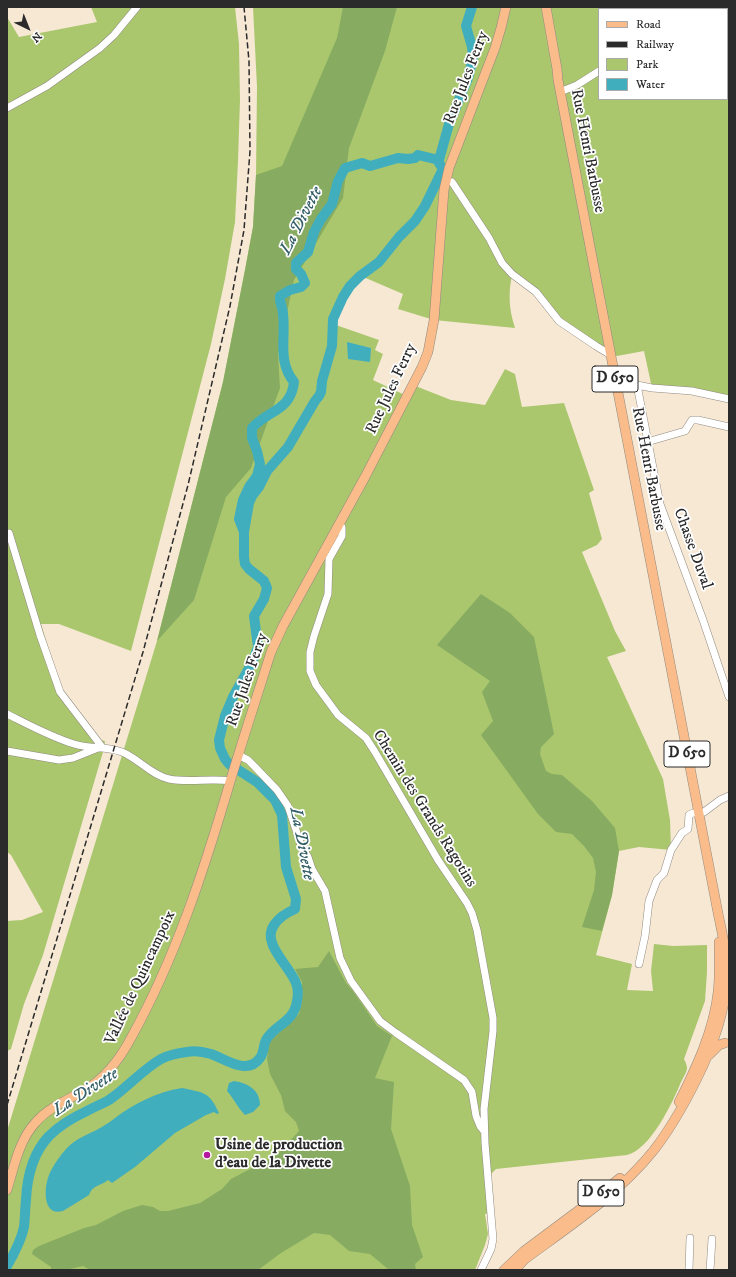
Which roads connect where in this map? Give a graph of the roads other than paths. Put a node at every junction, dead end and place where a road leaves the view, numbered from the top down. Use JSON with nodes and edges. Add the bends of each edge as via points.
{"nodes":[{"id":1,"x":137,"y":7,"type":"edge"},
{"id":2,"x":506,"y":7,"type":"edge"},
{"id":3,"x":546,"y":7,"type":"edge"},
{"id":4,"x":598,"y":72,"type":"edge"},
{"id":5,"x":560,"y":92,"type":"junction"},
{"id":6,"x":7,"y":108,"type":"edge"},
{"id":7,"x":452,"y":182,"type":"dead end"},
{"id":8,"x":611,"y":355,"type":"junction"},
{"id":9,"x":615,"y":378,"type":"junction"},
{"id":10,"x":637,"y":384,"type":"junction"},
{"id":11,"x":729,"y":399,"type":"edge"},
{"id":12,"x":729,"y":427,"type":"edge"},
{"id":13,"x":647,"y":442,"type":"junction"},
{"id":14,"x":339,"y":524,"type":"junction"},
{"id":15,"x":9,"y":533,"type":"dead end"},
{"id":16,"x":729,"y":697,"type":"edge"},
{"id":17,"x":7,"y":714,"type":"edge"},
{"id":18,"x":102,"y":747,"type":"junction"},
{"id":19,"x":7,"y":751,"type":"edge"},
{"id":20,"x":237,"y":758,"type":"junction"},
{"id":21,"x":230,"y":781,"type":"junction"},
{"id":22,"x":729,"y":796,"type":"edge"},
{"id":23,"x":699,"y":813,"type":"junction"},
{"id":24,"x":718,"y":913,"type":"junction"},
{"id":25,"x":639,"y":964,"type":"dead end"},
{"id":26,"x":725,"y":996,"type":"junction"},
{"id":27,"x":729,"y":1013,"type":"edge"},
{"id":28,"x":713,"y":1036,"type":"junction"},
{"id":29,"x":728,"y":1042,"type":"edge"},
{"id":30,"x":707,"y":1057,"type":"junction"},
{"id":31,"x":484,"y":1131,"type":"junction"},
{"id":32,"x":7,"y":1190,"type":"edge"},
{"id":33,"x":690,"y":1238,"type":"dead end"},
{"id":34,"x":712,"y":1239,"type":"dead end"},
{"id":35,"x":481,"y":1270,"type":"edge"},
{"id":36,"x":504,"y":1270,"type":"edge"},
{"id":37,"x":515,"y":1270,"type":"edge"},
{"id":38,"x":689,"y":1270,"type":"edge"},
{"id":39,"x":710,"y":1270,"type":"edge"}],
"edges":[{"from":1,"to":6,"type":"street","via":[[100,48],[47,86]]},
{"from":2,"to":14,"type":"main road","name":"Rue Jules Ferry","via":[[495,48],[446,179],[434,320],[428,352],[408,396]]},
{"from":3,"to":5,"type":"main road","name":"Rue Henri Barbusse","number":"D 650"},
{"from":4,"to":5,"type":"street"},
{"from":5,"to":8,"type":"main road","name":"Rue Henri Barbusse","number":"D 650"},
{"from":7,"to":8,"type":"street","via":[[489,238],[502,263],[512,274],[536,292],[559,321]]},
{"from":8,"to":9,"type":"main road","name":"Rue Henri Barbusse","number":"D 650"},
{"from":9,"to":10,"type":"street","via":[[627,378]]},
{"from":9,"to":23,"type":"main road","name":"Rue Henri Barbusse","number":"D 650"},
{"from":10,"to":11,"type":"street"},
{"from":10,"to":13,"type":"street","name":"Chasse Duval"},
{"from":12,"to":13,"type":"street","via":[[692,420],[685,431]]},
{"from":13,"to":16,"type":"street","name":"Chasse Duval","via":[[660,504]]},
{"from":14,"to":20,"type":"main road","name":"Rue Jules Ferry","via":[[271,652]]},
{"from":14,"to":31,"type":"street","name":"Chemin des Grands Ragotins","via":[[342,527],[342,536],[329,559],[328,594],[310,652],[310,671],[316,685],[338,715],[366,738],[472,913],[493,1018],[484,1100]]},
{"from":15,"to":18,"type":"street","via":[[60,692]]},
{"from":17,"to":18,"type":"street","via":[[71,743]]},
{"from":18,"to":19,"type":"street","via":[[73,758],[59,760]]},
{"from":18,"to":21,"type":"street","via":[[122,752],[169,778]]},
{"from":20,"to":21,"type":"main road","name":"Rue Jules Ferry"},
{"from":20,"to":31,"type":"street","via":[[248,760],[255,766],[288,806],[302,848],[325,891],[340,958],[351,981],[380,1021],[464,1080],[472,1092],[478,1121]]},
{"from":21,"to":32,"type":"main road","name":"Vallée de Quincampoix","via":[[178,940],[131,1039],[102,1078],[49,1110],[34,1125],[22,1145]]},
{"from":22,"to":23,"type":"street"},
{"from":23,"to":24,"type":"main road","name":"Rue Henri Barbusse","number":"D 650"},
{"from":23,"to":25,"type":"street","via":[[689,815],[688,829],[682,833],[671,850],[664,873],[657,880],[649,901]]},
{"from":24,"to":26,"type":"main road","number":"D 650","via":[[726,955]]},
{"from":24,"to":28,"type":"main road","number":"D 650","via":[[720,973]]},
{"from":26,"to":27,"type":"main road"},
{"from":26,"to":28,"type":"main road","number":"D 650"},
{"from":28,"to":29,"type":"main road"},
{"from":28,"to":30,"type":"main road","number":"D 650"},
{"from":28,"to":36,"type":"main road","number":"D 650","via":[[677,1107],[645,1150],[618,1179],[524,1251]]},
{"from":29,"to":30,"type":"main road","via":[[714,1049]]},
{"from":30,"to":37,"type":"main road","number":"D 650","via":[[684,1106],[639,1167],[608,1196]]},
{"from":31,"to":35,"type":"street","via":[[493,1239]]},
{"from":33,"to":38,"type":"street"},
{"from":34,"to":39,"type":"street"}]}
